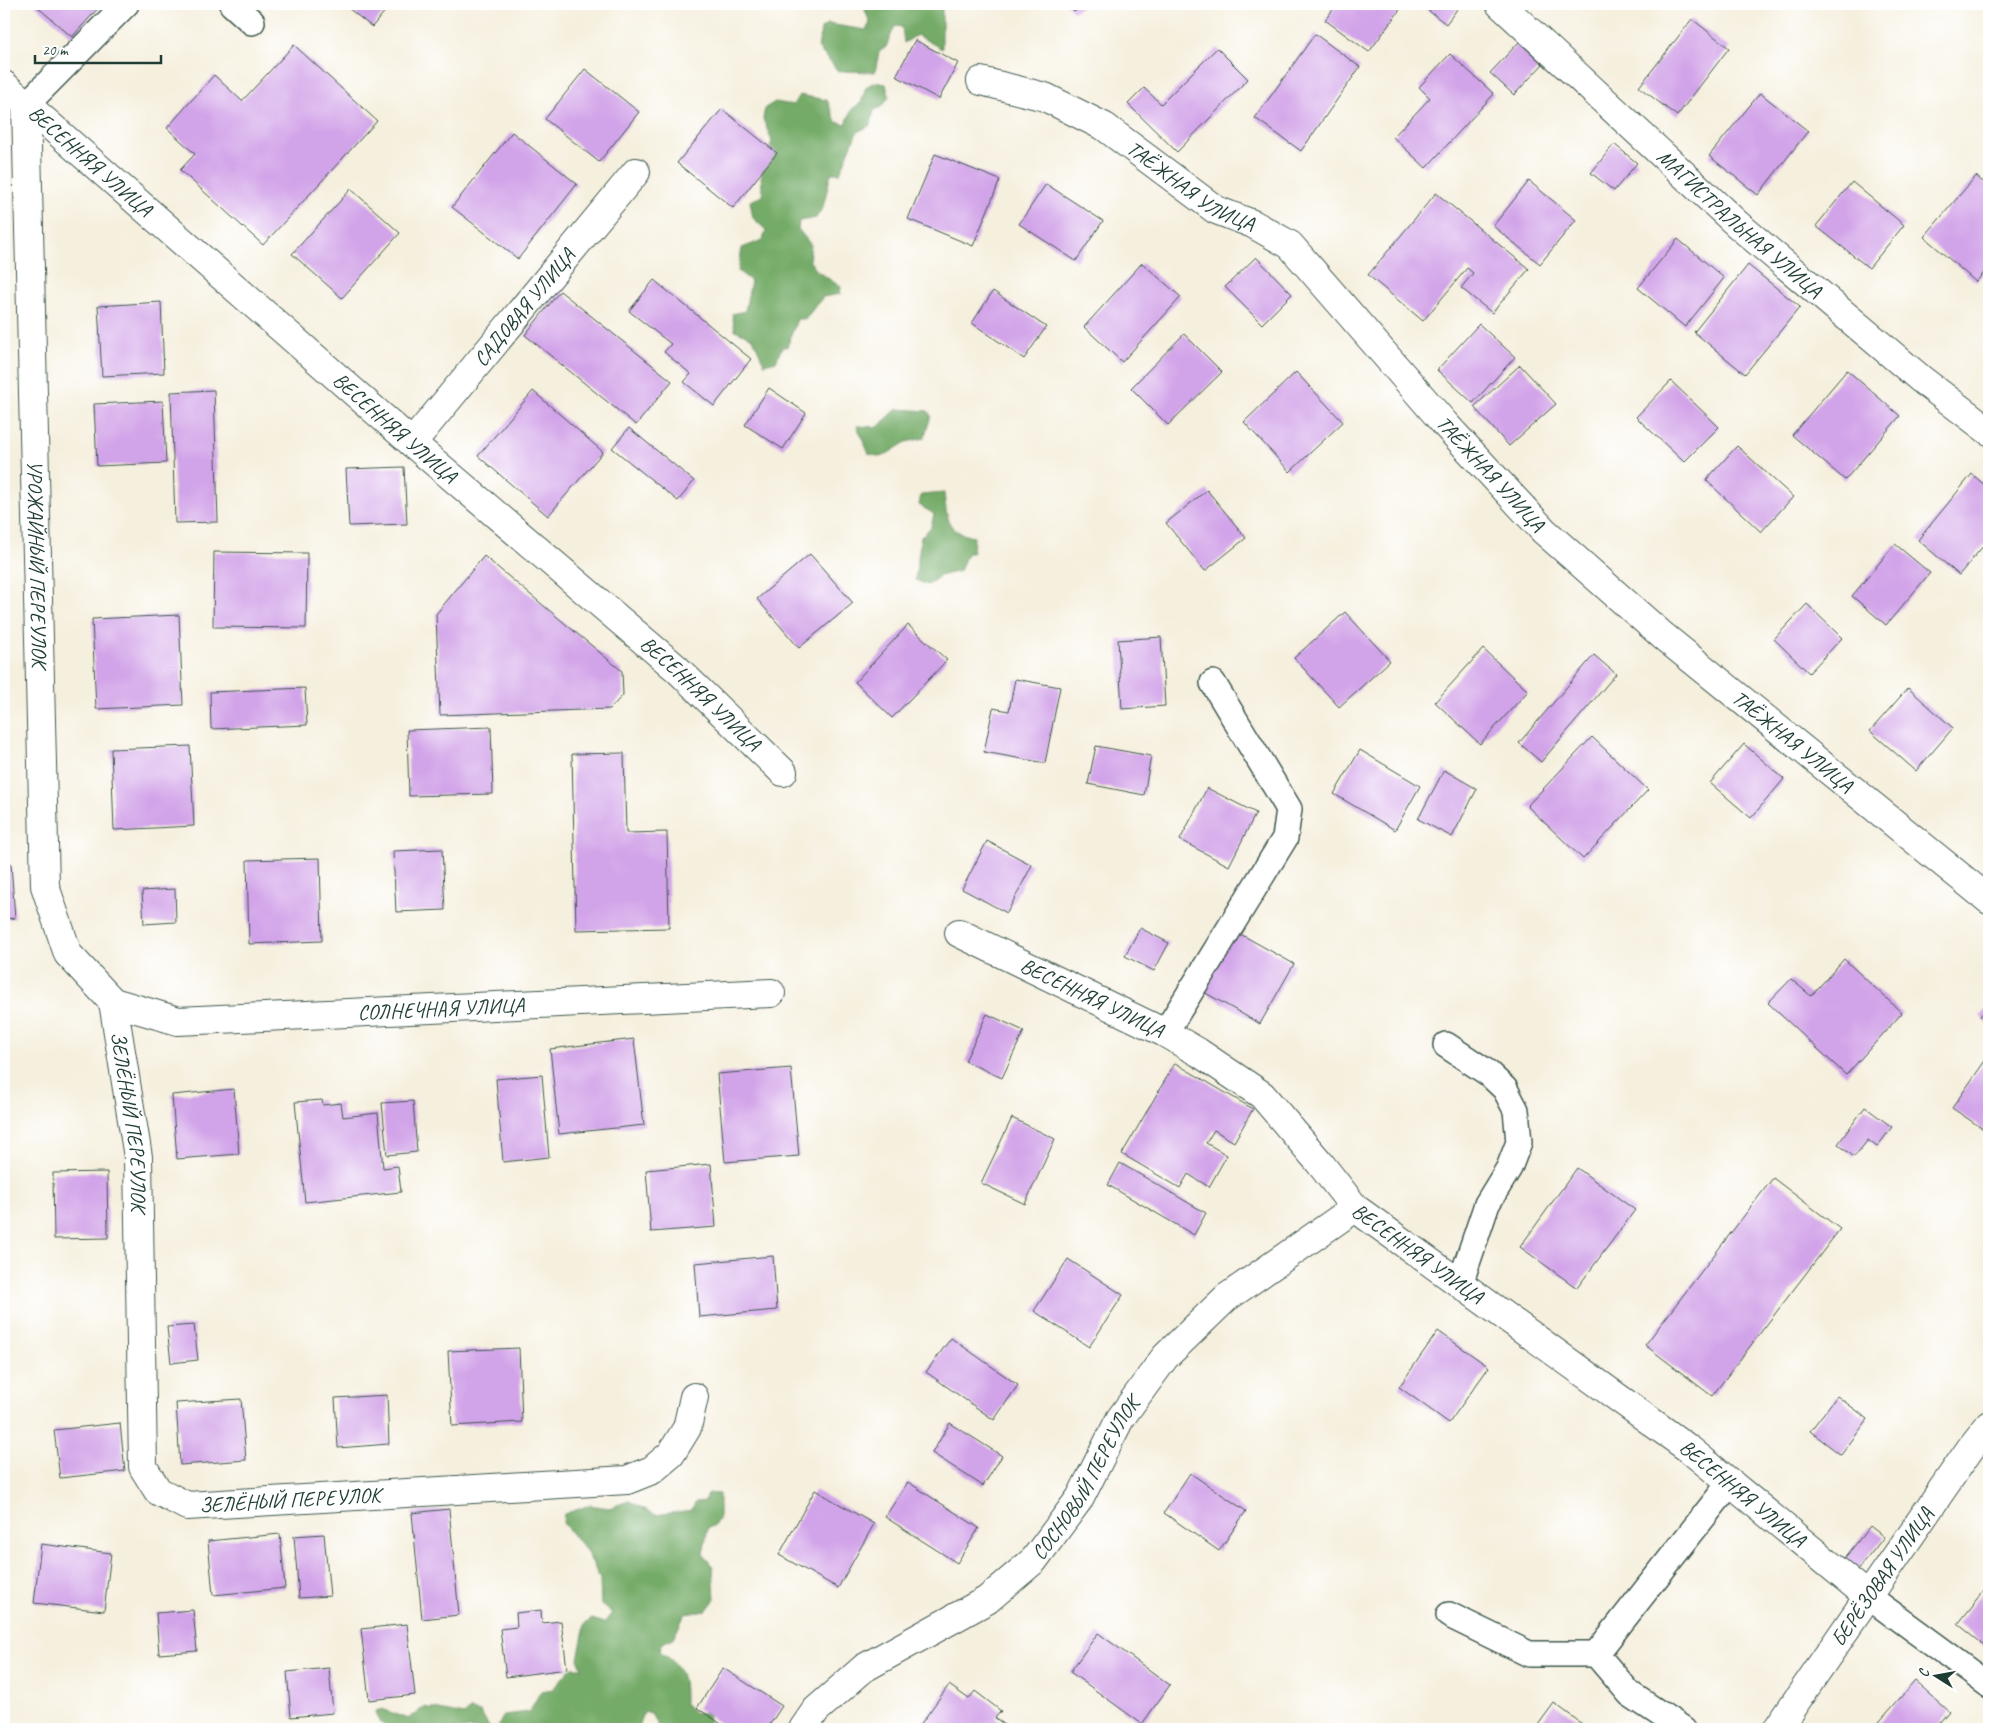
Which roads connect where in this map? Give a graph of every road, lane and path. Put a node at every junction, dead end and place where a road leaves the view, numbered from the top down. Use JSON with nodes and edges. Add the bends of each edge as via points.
{"nodes":[{"id":1,"x":126,"y":4,"type":"edge"},
{"id":2,"x":232,"y":4,"type":"edge"},
{"id":3,"x":1500,"y":4,"type":"edge"},
{"id":4,"x":252,"y":22,"type":"dead end"},
{"id":5,"x":981,"y":81,"type":"dead end"},
{"id":6,"x":4,"y":85,"type":"edge"},
{"id":7,"x":26,"y":105,"type":"junction"},
{"id":8,"x":636,"y":172,"type":"dead end"},
{"id":9,"x":1989,"y":431,"type":"edge"},
{"id":10,"x":412,"y":443,"type":"junction"},
{"id":11,"x":1213,"y":682,"type":"dead end"},
{"id":12,"x":783,"y":772,"type":"dead end"},
{"id":13,"x":1989,"y":900,"type":"edge"},
{"id":14,"x":959,"y":933,"type":"dead end"},
{"id":15,"x":772,"y":992,"type":"dead end"},
{"id":16,"x":112,"y":1002,"type":"junction"},
{"id":17,"x":1165,"y":1033,"type":"junction"},
{"id":18,"x":1446,"y":1044,"type":"dead end"},
{"id":19,"x":1355,"y":1208,"type":"junction"},
{"id":20,"x":1460,"y":1284,"type":"junction"},
{"id":21,"x":694,"y":1397,"type":"dead end"},
{"id":22,"x":1989,"y":1425,"type":"edge"},
{"id":23,"x":1730,"y":1483,"type":"junction"},
{"id":24,"x":1869,"y":1597,"type":"junction"},
{"id":25,"x":1449,"y":1615,"type":"dead end"},
{"id":26,"x":1596,"y":1654,"type":"junction"},
{"id":27,"x":1989,"y":1685,"type":"edge"},
{"id":28,"x":803,"y":1729,"type":"edge"},
{"id":29,"x":1683,"y":1729,"type":"edge"},
{"id":30,"x":1777,"y":1729,"type":"edge"}],
"edges":[{"from":1,"to":7,"type":"lane"},
{"from":2,"to":4,"type":"lane"},
{"from":3,"to":9,"type":"street","name":"МАГИСТРАЛЬНАЯ УЛИЦА","via":[[1737,224],[1922,380]]},
{"from":5,"to":13,"type":"street","name":"ТАЁЖНАЯ УЛИЦА","via":[[1045,97],[1105,127],[1216,210],[1290,244],[1445,424],[1544,531],[1663,636]]},
{"from":6,"to":7,"type":"street","name":"ВЕСЕННЯЯ УЛИЦА"},
{"from":7,"to":10,"type":"street","name":"ВЕСЕННЯЯ УЛИЦА"},
{"from":7,"to":16,"type":"street","name":"УРОЖАЙНЫЙ ПЕРЕУЛОК","via":[[45,886],[68,954]]},
{"from":8,"to":10,"type":"street","name":"САДОВАЯ УЛИЦА"},
{"from":10,"to":12,"type":"street","name":"ВЕСЕННЯЯ УЛИЦА","via":[[677,670]]},
{"from":11,"to":17,"type":"lane","via":[[1288,809],[1285,838]]},
{"from":14,"to":17,"type":"street","name":"ВЕСЕННЯЯ УЛИЦА"},
{"from":15,"to":16,"type":"street","name":"СОЛНЕЧНАЯ УЛИЦА","via":[[178,1021]]},
{"from":16,"to":21,"type":"street","name":"ЗЕЛЁНЫЙ ПЕРЕУЛОК","via":[[138,1157],[143,1468],[158,1491],[187,1506],[627,1480],[652,1470],[671,1454],[687,1428]]},
{"from":17,"to":19,"type":"street","name":"ВЕСЕННЯЯ УЛИЦА","via":[[1262,1096]]},
{"from":18,"to":20,"type":"lane","via":[[1505,1089],[1516,1110],[1519,1142],[1510,1168],[1487,1204]]},
{"from":19,"to":20,"type":"street","name":"ВЕСЕННЯЯ УЛИЦА"},
{"from":19,"to":28,"type":"street","name":"СОСНОВЫЙ ПЕРЕУЛОК","via":[[1226,1298],[1166,1357],[1120,1419],[1080,1498],[1034,1560],[987,1600],[864,1668],[816,1710]]},
{"from":20,"to":23,"type":"street","name":"ВЕСЕННЯЯ УЛИЦА","via":[[1690,1449]]},
{"from":22,"to":24,"type":"street","name":"БЕРЁЗОВАЯ УЛИЦА"},
{"from":23,"to":24,"type":"street","name":"ВЕСЕННЯЯ УЛИЦА"},
{"from":23,"to":26,"type":"lane"},
{"from":24,"to":27,"type":"lane"},
{"from":24,"to":30,"type":"street","name":"БЕРЁЗОВАЯ УЛИЦА"},
{"from":25,"to":26,"type":"lane","via":[[1529,1654]]},
{"from":26,"to":29,"type":"lane","via":[[1630,1694]]}]}
